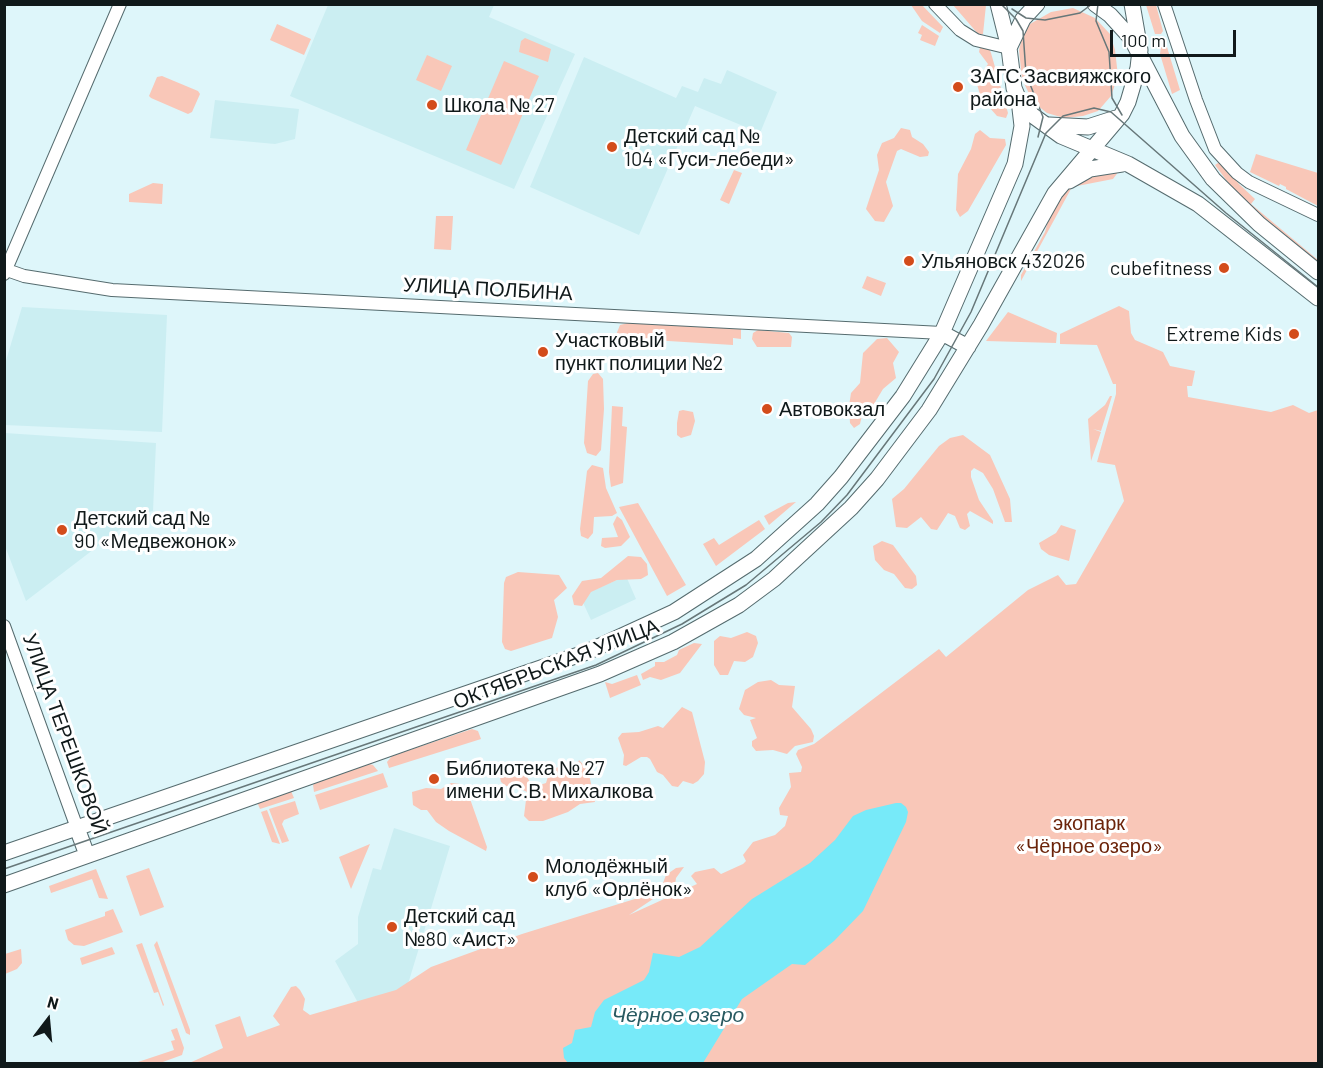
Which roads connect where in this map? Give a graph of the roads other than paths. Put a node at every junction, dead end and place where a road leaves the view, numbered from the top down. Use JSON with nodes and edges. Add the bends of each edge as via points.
{"nodes":[{"id":1,"x":120,"y":4,"type":"edge"},
{"id":2,"x":935,"y":4,"type":"edge"},
{"id":3,"x":998,"y":4,"type":"edge"},
{"id":4,"x":1037,"y":4,"type":"edge"},
{"id":5,"x":1095,"y":4,"type":"edge"},
{"id":6,"x":1132,"y":4,"type":"edge"},
{"id":7,"x":1164,"y":4,"type":"edge"},
{"id":8,"x":1009,"y":48,"type":"junction"},
{"id":9,"x":1140,"y":51,"type":"junction"},
{"id":10,"x":1019,"y":100,"type":"junction"},
{"id":11,"x":1119,"y":117,"type":"junction"},
{"id":12,"x":1043,"y":123,"type":"junction"},
{"id":13,"x":1090,"y":150,"type":"junction"},
{"id":14,"x":1128,"y":164,"type":"junction"},
{"id":15,"x":1055,"y":193,"type":"junction"},
{"id":16,"x":1318,"y":215,"type":"edge"},
{"id":17,"x":5,"y":271,"type":"edge"},
{"id":18,"x":1318,"y":272,"type":"edge"},
{"id":19,"x":1318,"y":298,"type":"edge"},
{"id":20,"x":942,"y":333,"type":"junction"},
{"id":21,"x":968,"y":347,"type":"junction"},
{"id":22,"x":4,"y":626,"type":"edge"},
{"id":23,"x":76,"y":828,"type":"junction"},
{"id":24,"x":4,"y":853,"type":"edge"},
{"id":25,"x":87,"y":855,"type":"junction"},
{"id":26,"x":4,"y":885,"type":"edge"}],
"edges":[{"from":1,"to":17,"type":"street"},
{"from":2,"to":8,"type":"street","via":[[960,30],[976,40]]},
{"from":3,"to":8,"type":"main road","name":"ОКТЯБРЬСКАЯ УЛИЦА"},
{"from":4,"to":8,"type":"main road","via":[[1023,19]]},
{"from":5,"to":9,"type":"main road","via":[[1122,27]]},
{"from":6,"to":9,"type":"main road"},
{"from":7,"to":16,"type":"street","via":[[1215,149],[1249,182]]},
{"from":8,"to":10,"type":"main road","name":"ОКТЯБРЬСКАЯ УЛИЦА","via":[[1010,74]]},
{"from":9,"to":11,"type":"main road","name":"ОКТЯБРЬСКАЯ УЛИЦА","via":[[1134,85]]},
{"from":9,"to":18,"type":"main road","via":[[1182,136],[1213,179],[1259,224]]},
{"from":10,"to":12,"type":"main road"},
{"from":10,"to":20,"type":"main road","name":"ОКТЯБРЬСКАЯ УЛИЦА","via":[[1022,126],[1015,164]]},
{"from":11,"to":12,"type":"main road","via":[[1080,127]]},
{"from":11,"to":13,"type":"main road","name":"ОКТЯБРЬСКАЯ УЛИЦА"},
{"from":12,"to":13,"type":"main road"},
{"from":13,"to":14,"type":"main road"},
{"from":13,"to":15,"type":"main road","name":"ОКТЯБРЬСКАЯ УЛИЦА"},
{"from":14,"to":15,"type":"main road","via":[[1090,169]]},
{"from":14,"to":19,"type":"main road","via":[[1198,204]]},
{"from":15,"to":21,"type":"main road","name":"ОКТЯБРЬСКАЯ УЛИЦА"},
{"from":17,"to":20,"type":"street","name":"УЛИЦА ПОЛБИНА","via":[[112,290]]},
{"from":20,"to":21,"type":"main road","name":"УЛИЦА ПОЛБИНА"},
{"from":20,"to":23,"type":"main road","name":"ОКТЯБРЬСКАЯ УЛИЦА","via":[[876,433],[817,504],[756,559],[674,612],[587,652]]},
{"from":21,"to":25,"type":"main road","name":"ОКТЯБРЬСКАЯ УЛИЦА","via":[[929,410],[877,480],[798,559],[740,605],[654,652],[600,674]]},
{"from":22,"to":23,"type":"street","name":"УЛИЦА ТЕРЕШКОВОЙ"},
{"from":23,"to":24,"type":"main road","name":"ОКТЯБРЬСКАЯ УЛИЦА"},
{"from":23,"to":25,"type":"main road","name":"УЛИЦА ТЕРЕШКОВОЙ"},
{"from":25,"to":26,"type":"main road","name":"ОКТЯБРЬСКАЯ УЛИЦА"}]}
